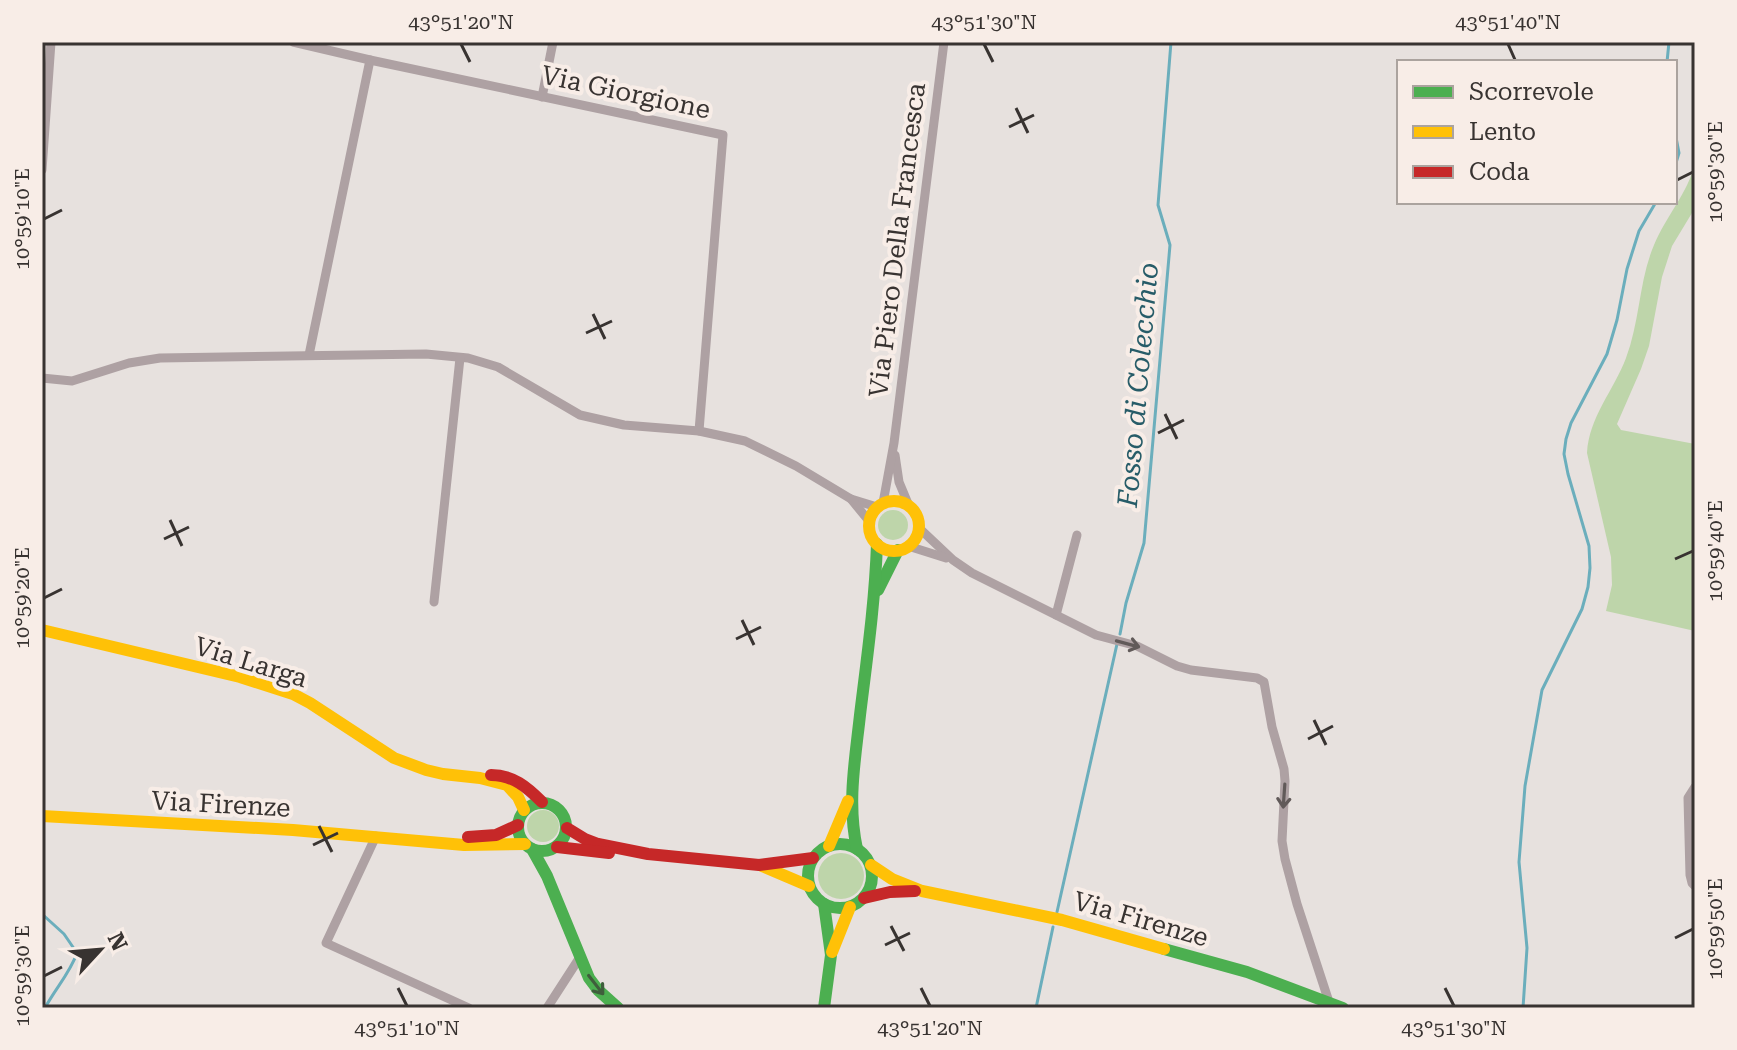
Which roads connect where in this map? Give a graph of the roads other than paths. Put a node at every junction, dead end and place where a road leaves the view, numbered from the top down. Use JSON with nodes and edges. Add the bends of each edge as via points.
{"nodes":[{"id":1,"x":51,"y":42,"type":"edge"},
{"id":2,"x":293,"y":42,"type":"edge"},
{"id":3,"x":553,"y":42,"type":"edge"},
{"id":4,"x":944,"y":42,"type":"edge"},
{"id":5,"x":370,"y":60,"type":"junction"},
{"id":6,"x":542,"y":97,"type":"junction"},
{"id":7,"x":42,"y":170,"type":"edge"},
{"id":8,"x":309,"y":355,"type":"junction"},
{"id":9,"x":460,"y":358,"type":"junction"},
{"id":10,"x":42,"y":378,"type":"edge"},
{"id":11,"x":699,"y":431,"type":"junction"},
{"id":12,"x":894,"y":443,"type":"junction"},
{"id":13,"x":851,"y":499,"type":"junction"},
{"id":14,"x":880,"y":505,"type":"junction"},
{"id":15,"x":909,"y":506,"type":"junction"},
{"id":16,"x":869,"y":521,"type":"junction"},
{"id":17,"x":918,"y":527,"type":"junction"},
{"id":18,"x":1077,"y":535,"type":"dead end"},
{"id":19,"x":877,"y":544,"type":"junction"},
{"id":20,"x":903,"y":548,"type":"junction"},
{"id":21,"x":953,"y":560,"type":"junction"},
{"id":22,"x":875,"y":597,"type":"junction"},
{"id":23,"x":434,"y":602,"type":"dead end"},
{"id":24,"x":1056,"y":615,"type":"junction"},
{"id":25,"x":42,"y":630,"type":"edge"},
{"id":26,"x":480,"y":778,"type":"junction"},
{"id":27,"x":1695,"y":787,"type":"edge"},
{"id":28,"x":851,"y":794,"type":"junction"},
{"id":29,"x":542,"y":802,"type":"junction"},
{"id":30,"x":524,"y":810,"type":"junction"},
{"id":31,"x":42,"y":816,"type":"edge"},
{"id":32,"x":518,"y":825,"type":"junction"},
{"id":33,"x":567,"y":828,"type":"junction"},
{"id":34,"x":376,"y":836,"type":"junction"},
{"id":35,"x":397,"y":838,"type":"junction"},
{"id":36,"x":528,"y":846,"type":"junction"},
{"id":37,"x":829,"y":846,"type":"junction"},
{"id":38,"x":552,"y":849,"type":"junction"},
{"id":39,"x":857,"y":849,"type":"junction"},
{"id":40,"x":648,"y":854,"type":"junction"},
{"id":41,"x":813,"y":858,"type":"junction"},
{"id":42,"x":759,"y":865,"type":"junction"},
{"id":43,"x":871,"y":865,"type":"junction"},
{"id":44,"x":547,"y":876,"type":"junction"},
{"id":45,"x":809,"y":886,"type":"junction"},
{"id":46,"x":1695,"y":886,"type":"edge"},
{"id":47,"x":922,"y":891,"type":"junction"},
{"id":48,"x":864,"y":898,"type":"junction"},
{"id":49,"x":824,"y":904,"type":"junction"},
{"id":50,"x":850,"y":907,"type":"junction"},
{"id":51,"x":831,"y":955,"type":"junction"},
{"id":52,"x":580,"y":957,"type":"junction"},
{"id":53,"x":1330,"y":1005,"type":"edge"},
{"id":54,"x":469,"y":1008,"type":"edge"},
{"id":55,"x":547,"y":1008,"type":"edge"},
{"id":56,"x":618,"y":1008,"type":"edge"},
{"id":57,"x":824,"y":1008,"type":"edge"},
{"id":58,"x":1343,"y":1008,"type":"edge"}],
"edges":[{"from":1,"to":7,"type":"street"},
{"from":2,"to":5,"type":"street","name":"Via Giorgione"},
{"from":3,"to":6,"type":"street"},
{"from":4,"to":12,"type":"street","name":"Via Piero Della Francesca"},
{"from":5,"to":6,"type":"street","name":"Via Giorgione"},
{"from":5,"to":8,"type":"street"},
{"from":6,"to":11,"type":"street","name":"Via Giorgione","via":[[723,135]]},
{"from":8,"to":9,"type":"street"},
{"from":8,"to":10,"type":"street","via":[[160,358],[72,381]]},
{"from":9,"to":11,"type":"street","via":[[498,367],[580,415],[624,425]]},
{"from":9,"to":23,"type":"street"},
{"from":11,"to":13,"type":"street","via":[[745,441]]},
{"from":12,"to":14,"type":"street"},
{"from":12,"to":15,"type":"street","via":[[899,482]]},
{"from":13,"to":14,"type":"street"},
{"from":13,"to":16,"type":"street"},
{"from":14,"to":15,"type":"street","via":[[894,501]]},
{"from":14,"to":16,"type":"street"},
{"from":15,"to":17,"type":"street"},
{"from":16,"to":19,"type":"street"},
{"from":17,"to":20,"type":"street"},
{"from":17,"to":21,"type":"street"},
{"from":18,"to":24,"type":"street"},
{"from":19,"to":20,"type":"street"},
{"from":19,"to":22,"type":"street"},
{"from":20,"to":21,"type":"street"},
{"from":20,"to":22,"type":"street"},
{"from":21,"to":24,"type":"street"},
{"from":22,"to":28,"type":"street"},
{"from":24,"to":53,"type":"street","one_way":true,"via":[[1177,666],[1264,682],[1284,769],[1285,859]]},
{"from":25,"to":26,"type":"street","name":"Via Larga","via":[[293,694],[394,758],[434,772]]},
{"from":26,"to":29,"type":"street","name":"Via Larga","via":[[512,778]]},
{"from":26,"to":30,"type":"street","name":"Via Larga","via":[[512,788]]},
{"from":27,"to":46,"type":"street","via":[[1688,798],[1690,875]]},
{"from":28,"to":37,"type":"street"},
{"from":28,"to":39,"type":"street"},
{"from":29,"to":30,"type":"street"},
{"from":29,"to":33,"type":"street","name":"Via Firenze","via":[[558,808]]},
{"from":30,"to":32,"type":"street"},
{"from":31,"to":34,"type":"street","name":"Via Firenze"},
{"from":32,"to":35,"type":"street","name":"Via Firenze","via":[[486,837]]},
{"from":32,"to":36,"type":"street"},
{"from":33,"to":38,"type":"street"},
{"from":33,"to":40,"type":"street","name":"Via Firenze","via":[[598,844]]},
{"from":34,"to":35,"type":"street","name":"Via Firenze"},
{"from":34,"to":54,"type":"street","via":[[326,943]]},
{"from":35,"to":36,"type":"street","name":"Via Firenze"},
{"from":36,"to":38,"type":"street","name":"Via Firenze"},
{"from":36,"to":44,"type":"street"},
{"from":37,"to":39,"type":"street"},
{"from":37,"to":41,"type":"street","name":"Via Firenze"},
{"from":38,"to":40,"type":"street","name":"Via Firenze"},
{"from":38,"to":44,"type":"street"},
{"from":39,"to":43,"type":"street","name":"Via Firenze"},
{"from":40,"to":42,"type":"street","name":"Via Firenze"},
{"from":41,"to":42,"type":"street","name":"Via Firenze"},
{"from":41,"to":45,"type":"street"},
{"from":42,"to":45,"type":"street","name":"Via Firenze"},
{"from":43,"to":47,"type":"street","name":"Via Firenze"},
{"from":43,"to":48,"type":"street","via":[[872,882]]},
{"from":44,"to":52,"type":"street"},
{"from":45,"to":49,"type":"street","name":"Via Firenze"},
{"from":47,"to":48,"type":"street","name":"Via Firenze"},
{"from":47,"to":53,"type":"street","name":"Via Firenze","via":[[1062,920],[1247,972]]},
{"from":48,"to":50,"type":"street","name":"Via Firenze"},
{"from":49,"to":50,"type":"street"},
{"from":49,"to":51,"type":"street"},
{"from":50,"to":51,"type":"street"},
{"from":51,"to":57,"type":"street"},
{"from":52,"to":55,"type":"street"},
{"from":52,"to":56,"type":"street","one_way":true,"via":[[593,983]]},
{"from":53,"to":58,"type":"street","name":"Via Firenze"}]}
